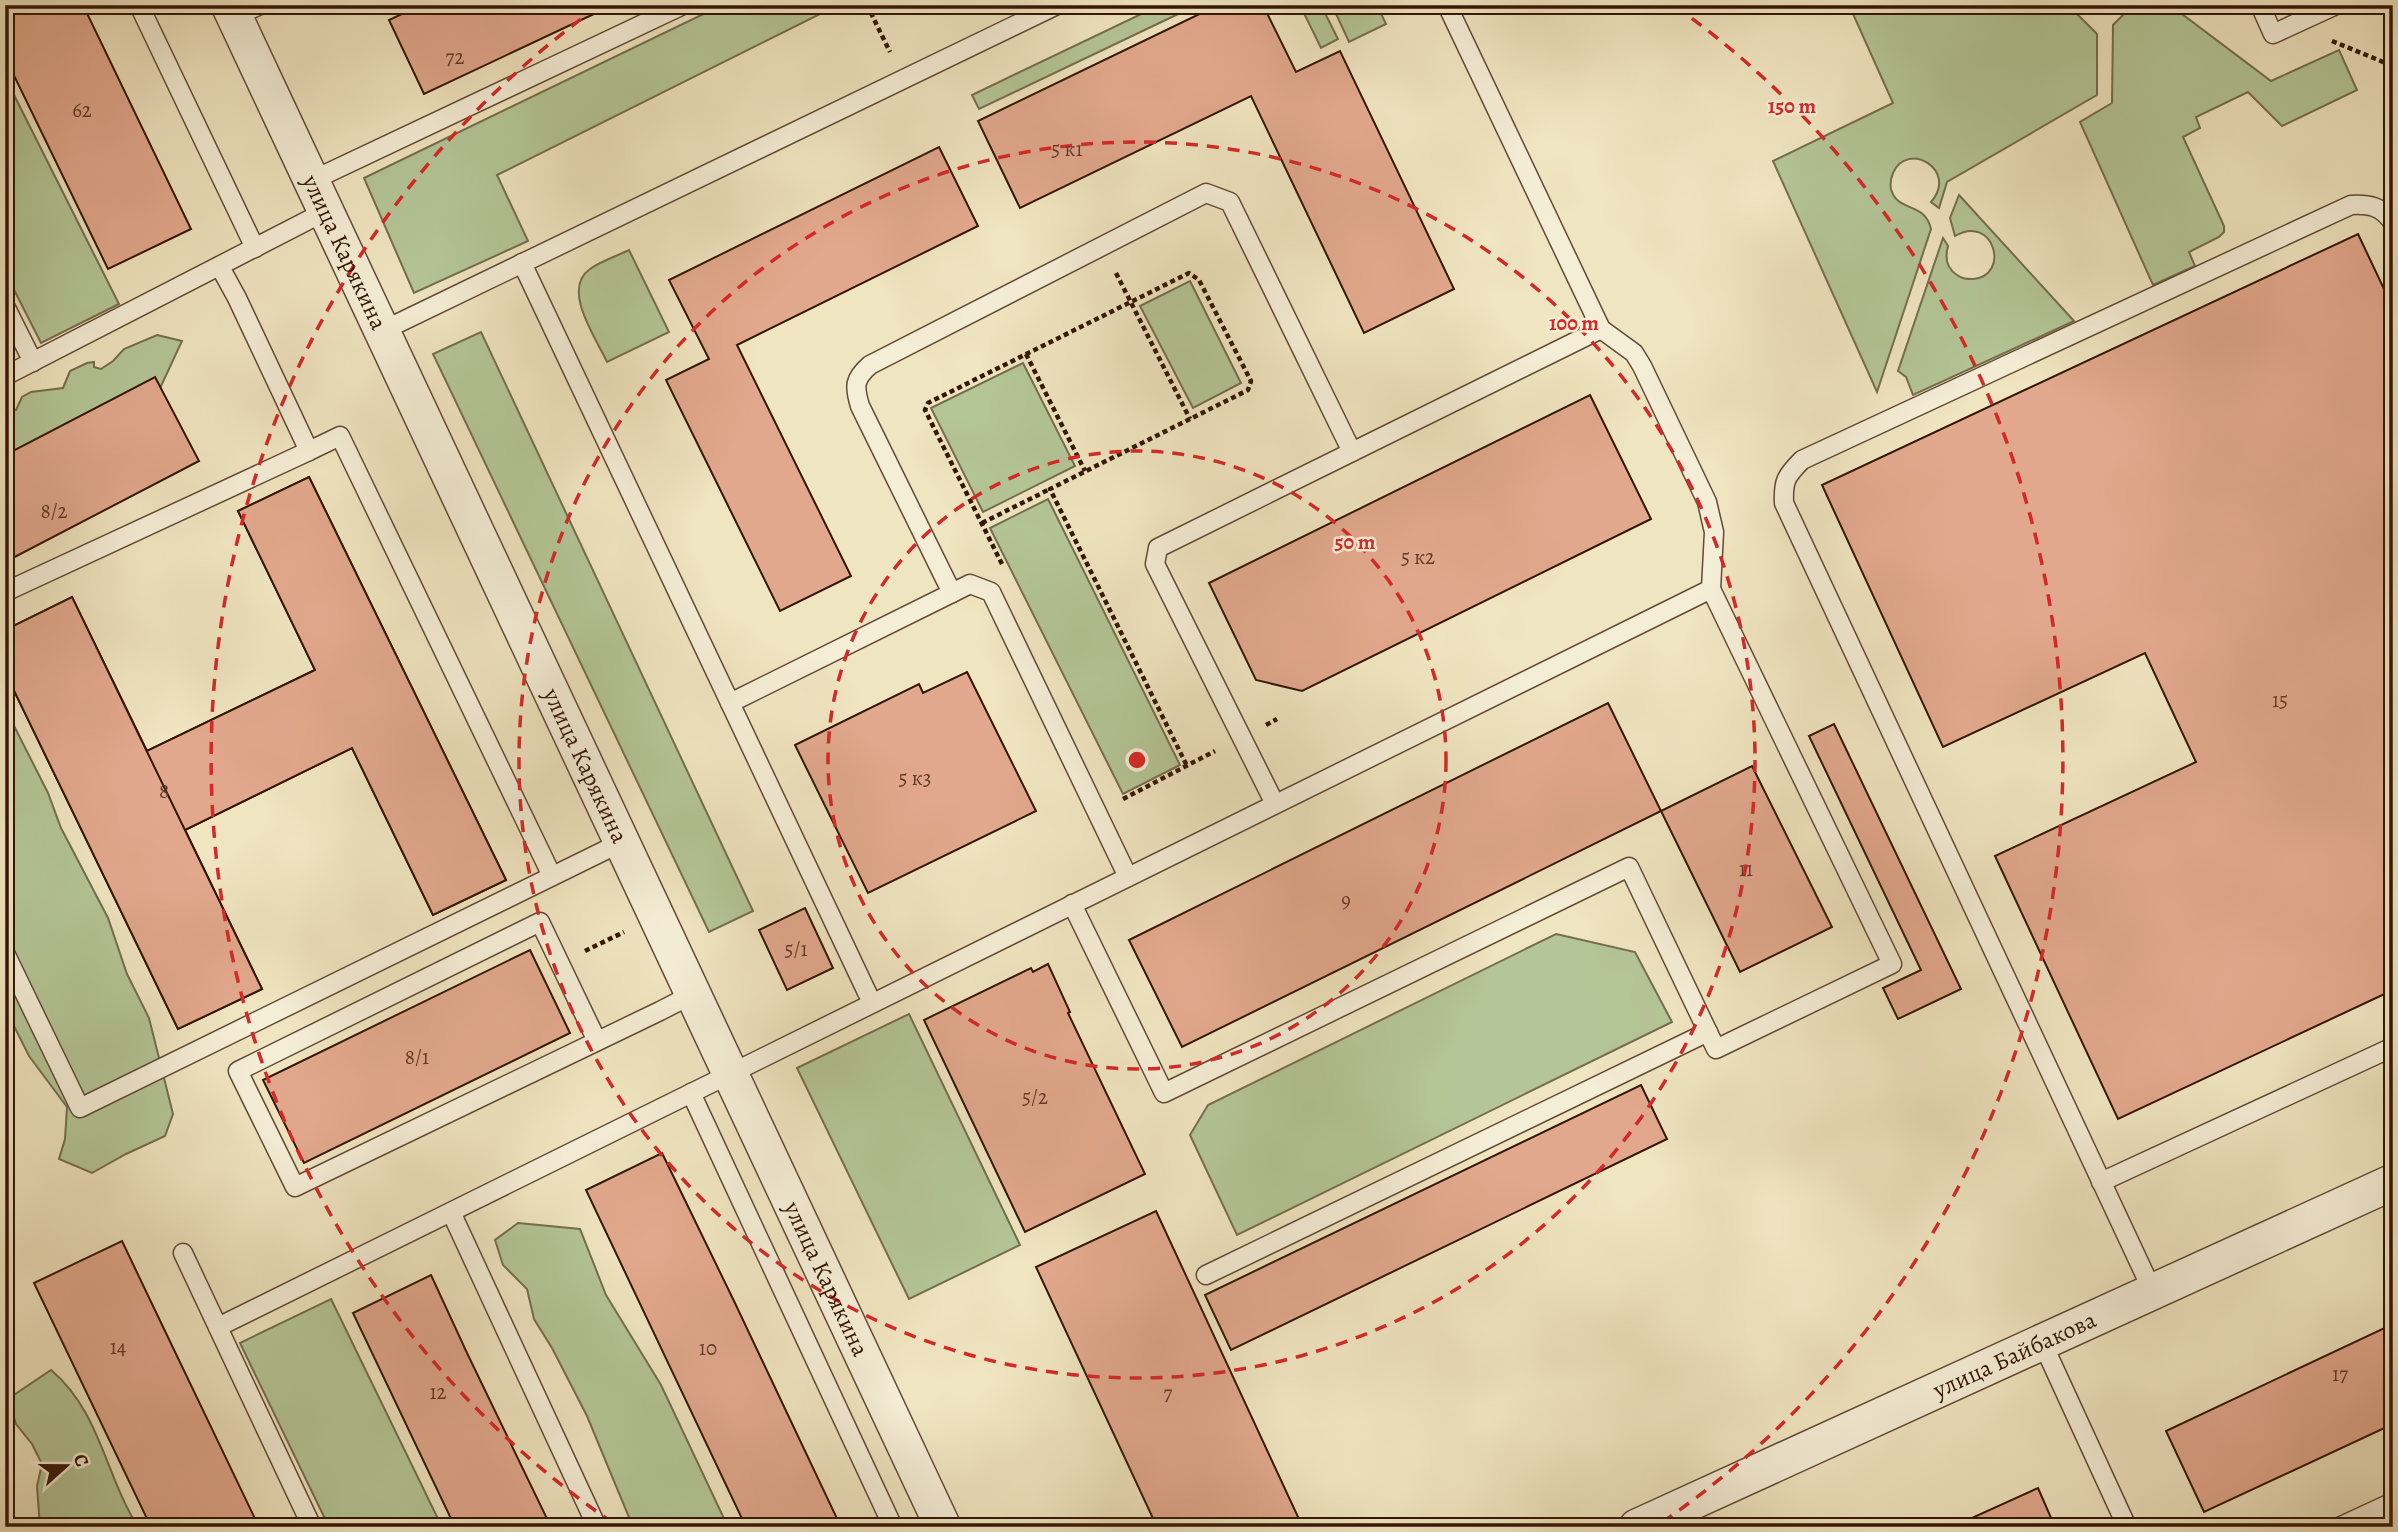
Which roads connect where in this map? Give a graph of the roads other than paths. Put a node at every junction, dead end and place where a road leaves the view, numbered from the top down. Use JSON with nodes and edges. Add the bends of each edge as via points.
{"nodes":[{"id":1,"x":139,"y":5,"type":"edge"},
{"id":2,"x":683,"y":5,"type":"edge"},
{"id":3,"x":1057,"y":5,"type":"edge"},
{"id":4,"x":1447,"y":5,"type":"edge"},
{"id":5,"x":2260,"y":5,"type":"edge"},
{"id":6,"x":2336,"y":5,"type":"edge"},
{"id":7,"x":241,"y":9,"type":"edge"},
{"id":8,"x":318,"y":196,"type":"junction"},
{"id":9,"x":2393,"y":223,"type":"edge"},
{"id":10,"x":255,"y":248,"type":"junction"},
{"id":11,"x":522,"y":263,"type":"junction"},
{"id":12,"x":220,"y":267,"type":"junction"},
{"id":13,"x":5,"y":306,"type":"edge"},
{"id":14,"x":1601,"y":329,"type":"junction"},
{"id":15,"x":382,"y":331,"type":"junction"},
{"id":16,"x":33,"y":362,"type":"junction"},
{"id":17,"x":5,"y":376,"type":"edge"},
{"id":18,"x":309,"y":451,"type":"junction"},
{"id":19,"x":1352,"y":452,"type":"junction"},
{"id":20,"x":1711,"y":589,"type":"junction"},
{"id":21,"x":5,"y":592,"type":"edge"},
{"id":22,"x":952,"y":593,"type":"junction"},
{"id":23,"x":730,"y":703,"type":"junction"},
{"id":24,"x":1275,"y":804,"type":"junction"},
{"id":25,"x":622,"y":842,"type":"junction"},
{"id":26,"x":552,"y":876,"type":"junction"},
{"id":27,"x":1128,"y":877,"type":"junction"},
{"id":28,"x":1072,"y":904,"type":"junction"},
{"id":29,"x":5,"y":953,"type":"edge"},
{"id":30,"x":693,"y":994,"type":"junction"},
{"id":31,"x":872,"y":1003,"type":"junction"},
{"id":32,"x":1708,"y":1032,"type":"junction"},
{"id":33,"x":597,"y":1041,"type":"junction"},
{"id":34,"x":2393,"y":1047,"type":"edge"},
{"id":35,"x":730,"y":1074,"type":"junction"},
{"id":36,"x":691,"y":1093,"type":"junction"},
{"id":37,"x":2101,"y":1182,"type":"junction"},
{"id":38,"x":2393,"y":1182,"type":"edge"},
{"id":39,"x":451,"y":1212,"type":"junction"},
{"id":40,"x":183,"y":1253,"type":"dead end"},
{"id":41,"x":1206,"y":1275,"type":"dead end"},
{"id":42,"x":2152,"y":1292,"type":"junction"},
{"id":43,"x":218,"y":1326,"type":"junction"},
{"id":44,"x":2042,"y":1342,"type":"junction"},
{"id":45,"x":2393,"y":1502,"type":"edge"},
{"id":46,"x":312,"y":1527,"type":"edge"},
{"id":47,"x":597,"y":1527,"type":"edge"},
{"id":48,"x":893,"y":1527,"type":"edge"},
{"id":49,"x":943,"y":1527,"type":"edge"},
{"id":50,"x":1637,"y":1527,"type":"edge"},
{"id":51,"x":2127,"y":1527,"type":"edge"},
{"id":52,"x":2339,"y":1527,"type":"edge"}],
"edges":[{"from":1,"to":10,"type":"lane"},
{"from":2,"to":8,"type":"lane"},
{"from":3,"to":11,"type":"lane"},
{"from":4,"to":14,"type":"lane"},
{"from":5,"to":6,"type":"lane","via":[[2273,34]]},
{"from":7,"to":8,"type":"street","name":"улица Карякина"},
{"from":8,"to":10,"type":"lane"},
{"from":8,"to":15,"type":"street","name":"улица Карякина"},
{"from":9,"to":37,"type":"lane","via":[[2378,207],[2351,205],[1802,460],[1783,485],[1784,503]]},
{"from":10,"to":12,"type":"lane"},
{"from":11,"to":15,"type":"lane"},
{"from":11,"to":23,"type":"lane"},
{"from":12,"to":16,"type":"lane"},
{"from":12,"to":18,"type":"lane"},
{"from":13,"to":16,"type":"lane"},
{"from":14,"to":19,"type":"lane"},
{"from":14,"to":20,"type":"lane","via":[[1634,353],[1707,502],[1714,532]]},
{"from":15,"to":25,"type":"street","name":"улица Карякина"},
{"from":16,"to":17,"type":"lane"},
{"from":18,"to":21,"type":"lane"},
{"from":18,"to":26,"type":"lane","via":[[340,436]]},
{"from":19,"to":22,"type":"lane","via":[[1230,202],[1206,193],[860,374],[855,389],[860,406]]},
{"from":19,"to":24,"type":"lane","via":[[1158,548],[1155,564]]},
{"from":20,"to":24,"type":"lane"},
{"from":20,"to":32,"type":"lane","via":[[1892,964],[1716,1049]]},
{"from":22,"to":23,"type":"lane"},
{"from":22,"to":27,"type":"lane","via":[[970,584],[991,592]]},
{"from":23,"to":31,"type":"lane"},
{"from":24,"to":27,"type":"lane"},
{"from":25,"to":26,"type":"lane"},
{"from":25,"to":30,"type":"street","name":"улица Карякина"},
{"from":26,"to":29,"type":"lane","via":[[80,1108]]},
{"from":27,"to":28,"type":"lane"},
{"from":28,"to":31,"type":"lane"},
{"from":28,"to":32,"type":"lane","via":[[1164,1093],[1629,867]]},
{"from":30,"to":33,"type":"lane"},
{"from":30,"to":35,"type":"street","name":"улица Карякина"},
{"from":31,"to":35,"type":"lane"},
{"from":32,"to":41,"type":"lane"},
{"from":33,"to":33,"type":"lane","via":[[295,1186],[238,1071],[540,922]]},
{"from":34,"to":37,"type":"lane"},
{"from":35,"to":36,"type":"lane"},
{"from":35,"to":49,"type":"street","name":"улица Карякина"},
{"from":36,"to":39,"type":"lane"},
{"from":36,"to":48,"type":"lane"},
{"from":37,"to":42,"type":"lane"},
{"from":38,"to":42,"type":"street","name":"улица Байбакова"},
{"from":39,"to":43,"type":"lane"},
{"from":39,"to":47,"type":"lane"},
{"from":40,"to":43,"type":"lane"},
{"from":42,"to":44,"type":"street","name":"улица Байбакова"},
{"from":43,"to":46,"type":"lane"},
{"from":44,"to":50,"type":"street","name":"улица Байбакова"},
{"from":44,"to":51,"type":"lane"},
{"from":45,"to":52,"type":"lane"}]}
